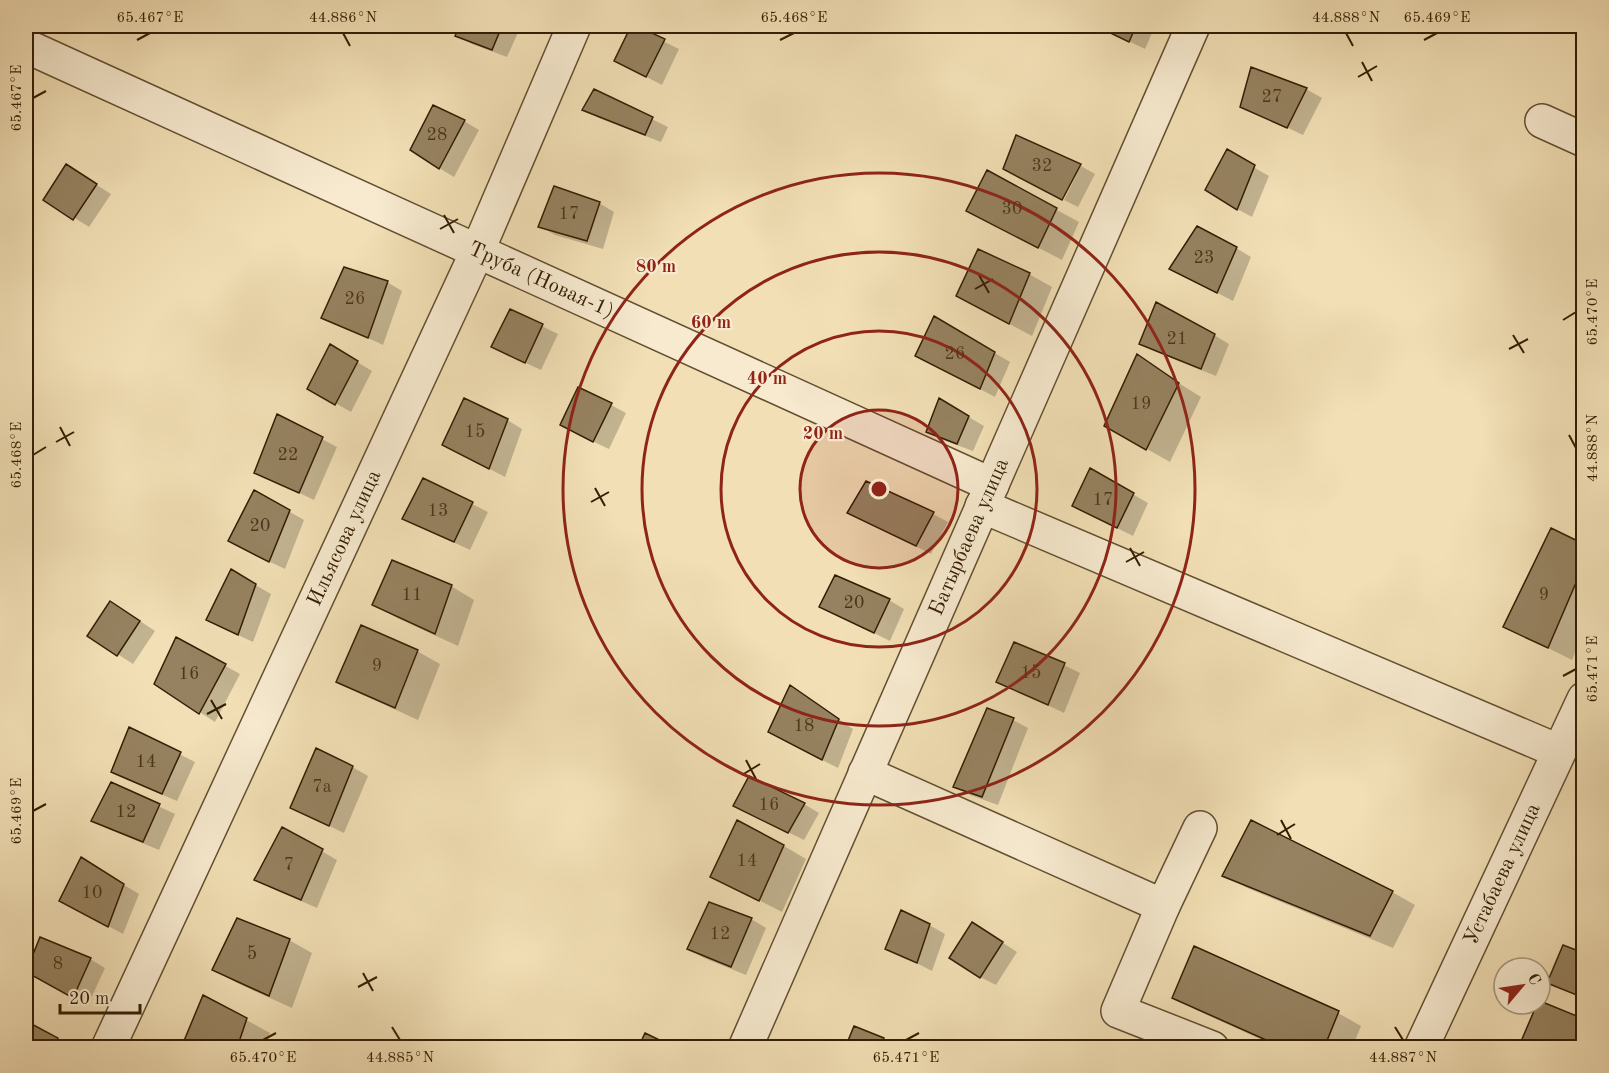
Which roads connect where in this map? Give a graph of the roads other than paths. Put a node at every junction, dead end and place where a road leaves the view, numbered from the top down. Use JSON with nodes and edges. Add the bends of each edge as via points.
{"nodes":[{"id":1,"x":574,"y":26,"type":"edge"},
{"id":2,"x":1193,"y":26,"type":"edge"},
{"id":3,"x":26,"y":46,"type":"edge"},
{"id":4,"x":1542,"y":122,"type":"dead end"},
{"id":5,"x":1584,"y":140,"type":"edge"},
{"id":6,"x":477,"y":252,"type":"junction"},
{"id":7,"x":987,"y":496,"type":"junction"},
{"id":8,"x":1584,"y":699,"type":"edge"},
{"id":9,"x":1558,"y":751,"type":"junction"},
{"id":10,"x":865,"y":773,"type":"junction"},
{"id":11,"x":1200,"y":828,"type":"dead end"},
{"id":12,"x":1163,"y":906,"type":"junction"},
{"id":13,"x":108,"y":1047,"type":"edge"},
{"id":14,"x":744,"y":1047,"type":"edge"},
{"id":15,"x":1212,"y":1047,"type":"edge"},
{"id":16,"x":1421,"y":1047,"type":"edge"}],
"edges":[{"from":1,"to":6,"type":"street","name":"Ильясова улица"},
{"from":2,"to":7,"type":"street","name":"Батырбаева улица"},
{"from":3,"to":6,"type":"street","name":"Труба (Новая-1)"},
{"from":4,"to":5,"type":"street"},
{"from":6,"to":7,"type":"street","name":"Труба (Новая-1)"},
{"from":6,"to":13,"type":"street","name":"Ильясова улица"},
{"from":7,"to":9,"type":"street","name":"Труба (Новая-1)"},
{"from":7,"to":10,"type":"street","name":"Батырбаева улица"},
{"from":8,"to":9,"type":"street","name":"Устабаева улица"},
{"from":9,"to":16,"type":"street","name":"Устабаева улица"},
{"from":10,"to":12,"type":"street"},
{"from":10,"to":14,"type":"street","name":"Батырбаева улица"},
{"from":11,"to":12,"type":"street"},
{"from":12,"to":15,"type":"street","via":[[1118,1011]]}]}
